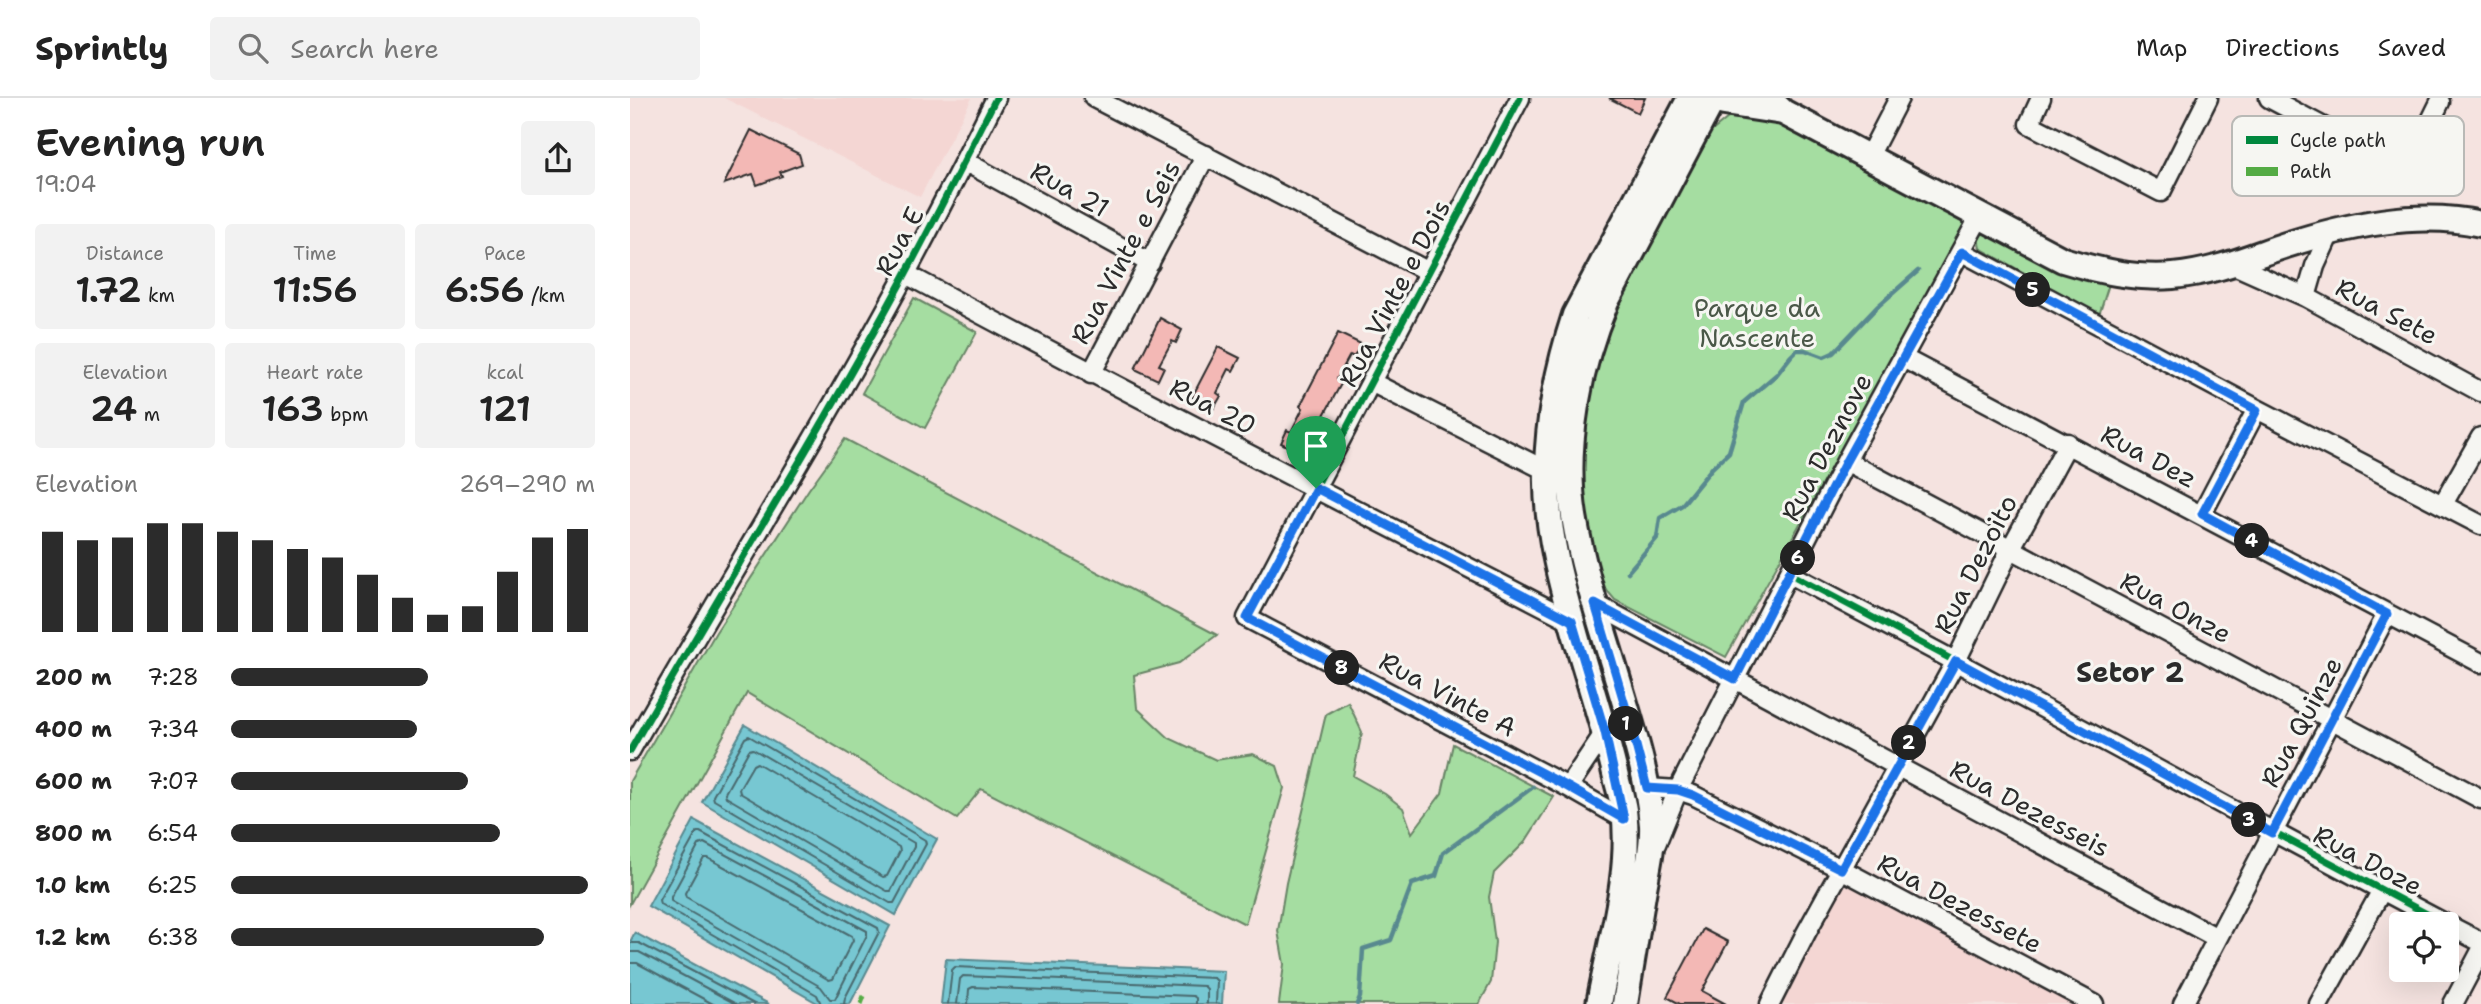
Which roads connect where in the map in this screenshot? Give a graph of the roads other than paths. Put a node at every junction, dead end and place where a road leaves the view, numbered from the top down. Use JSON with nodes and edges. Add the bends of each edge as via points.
{"nodes":[{"id":1,"x":996,"y":98,"type":"edge"},
{"id":2,"x":1094,"y":98,"type":"edge"},
{"id":3,"x":1520,"y":98,"type":"edge"},
{"id":4,"x":1899,"y":98,"type":"edge"},
{"id":5,"x":2041,"y":98,"type":"edge"},
{"id":6,"x":2208,"y":98,"type":"edge"},
{"id":7,"x":2269,"y":98,"type":"edge"},
{"id":8,"x":1710,"y":100,"type":"edge"},
{"id":9,"x":2440,"y":102,"type":"dead end"},
{"id":10,"x":1776,"y":105,"type":"edge"},
{"id":11,"x":2303,"y":116,"type":"edge"},
{"id":12,"x":2433,"y":116,"type":"edge"},
{"id":13,"x":1206,"y":155,"type":"junction"},
{"id":14,"x":1868,"y":158,"type":"junction"},
{"id":15,"x":964,"y":161,"type":"junction"},
{"id":16,"x":1980,"y":216,"type":"junction"},
{"id":17,"x":2481,"y":224,"type":"edge"},
{"id":18,"x":2330,"y":233,"type":"junction"},
{"id":19,"x":1962,"y":252,"type":"junction"},
{"id":20,"x":1150,"y":263,"type":"junction"},
{"id":21,"x":2234,"y":265,"type":"junction"},
{"id":22,"x":1429,"y":272,"type":"junction"},
{"id":23,"x":906,"y":274,"type":"junction"},
{"id":24,"x":2306,"y":297,"type":"junction"},
{"id":25,"x":1903,"y":358,"type":"junction"},
{"id":26,"x":1091,"y":374,"type":"junction"},
{"id":27,"x":1371,"y":382,"type":"junction"},
{"id":28,"x":2481,"y":392,"type":"edge"},
{"id":29,"x":2257,"y":410,"type":"junction"},
{"id":30,"x":2481,"y":436,"type":"edge"},
{"id":31,"x":2068,"y":443,"type":"junction"},
{"id":32,"x":1846,"y":461,"type":"junction"},
{"id":33,"x":1547,"y":471,"type":"junction"},
{"id":34,"x":1316,"y":488,"type":"junction"},
{"id":35,"x":2443,"y":504,"type":"junction"},
{"id":36,"x":2202,"y":514,"type":"junction"},
{"id":37,"x":2481,"y":525,"type":"edge"},
{"id":38,"x":2011,"y":548,"type":"junction"},
{"id":39,"x":1790,"y":574,"type":"junction"},
{"id":40,"x":1595,"y":604,"type":"junction"},
{"id":41,"x":2387,"y":614,"type":"junction"},
{"id":42,"x":1247,"y":618,"type":"joint"},
{"id":43,"x":1572,"y":621,"type":"junction"},
{"id":44,"x":1956,"y":661,"type":"junction"},
{"id":45,"x":2481,"y":663,"type":"edge"},
{"id":46,"x":1735,"y":679,"type":"junction"},
{"id":47,"x":2332,"y":719,"type":"junction"},
{"id":48,"x":1630,"y":722,"type":"junction"},
{"id":49,"x":1605,"y":732,"type":"junction"},
{"id":50,"x":630,"y":751,"type":"edge"},
{"id":51,"x":1896,"y":766,"type":"junction"},
{"id":52,"x":1568,"y":787,"type":"junction"},
{"id":53,"x":1647,"y":788,"type":"junction"},
{"id":54,"x":1678,"y":790,"type":"junction"},
{"id":55,"x":2481,"y":799,"type":"edge"},
{"id":56,"x":1624,"y":819,"type":"junction"},
{"id":57,"x":2272,"y":833,"type":"junction"},
{"id":58,"x":1650,"y":856,"type":"junction"},
{"id":59,"x":1841,"y":869,"type":"junction"},
{"id":60,"x":2382,"y":890,"type":"junction"},
{"id":61,"x":2423,"y":912,"type":"edge"},
{"id":62,"x":2459,"y":931,"type":"edge"},
{"id":63,"x":2217,"y":938,"type":"junction"},
{"id":64,"x":2481,"y":942,"type":"edge"},
{"id":65,"x":2481,"y":951,"type":"edge"},
{"id":66,"x":1599,"y":1004,"type":"edge"},
{"id":67,"x":1625,"y":1004,"type":"edge"},
{"id":68,"x":1770,"y":1004,"type":"edge"},
{"id":69,"x":2094,"y":1004,"type":"edge"},
{"id":70,"x":2183,"y":1004,"type":"edge"},
{"id":71,"x":2319,"y":1004,"type":"edge"},
{"id":72,"x":2453,"y":1004,"type":"edge"}],
"edges":[{"from":1,"to":15,"type":"street","name":"Rua E"},
{"from":2,"to":13,"type":"street"},
{"from":3,"to":22,"type":"street","name":"Rua Vinte e Dois"},
{"from":4,"to":14,"type":"street"},
{"from":5,"to":6,"type":"street","via":[[2029,124],[2161,192]]},
{"from":7,"to":11,"type":"street"},
{"from":8,"to":10,"type":"main road"},
{"from":8,"to":33,"type":"main road","via":[[1575,315],[1551,415]]},
{"from":8,"to":40,"type":"main road","via":[[1606,302],[1584,361],[1572,474],[1574,512]]},
{"from":9,"to":12,"type":"street"},
{"from":10,"to":14,"type":"main road"},
{"from":13,"to":20,"type":"street","name":"Rua Vinte e Seis"},
{"from":13,"to":22,"type":"street"},
{"from":14,"to":16,"type":"main road"},
{"from":15,"to":20,"type":"street","name":"Rua 21"},
{"from":15,"to":23,"type":"street","name":"Rua E"},
{"from":16,"to":19,"type":"street","name":"Rua Deznove"},
{"from":16,"to":21,"type":"main road","via":[[2063,260],[2100,271],[2173,276]]},
{"from":17,"to":18,"type":"main road","via":[[2436,219],[2388,221]]},
{"from":18,"to":21,"type":"main road"},
{"from":18,"to":24,"type":"street","name":"Rua Sete"},
{"from":19,"to":25,"type":"street","name":"Rua Deznove"},
{"from":19,"to":29,"type":"street"},
{"from":20,"to":26,"type":"street","name":"Rua Vinte e Seis"},
{"from":21,"to":24,"type":"street","name":"Rua Sete"},
{"from":22,"to":27,"type":"street","name":"Rua Vinte e Dois"},
{"from":23,"to":26,"type":"street","name":"Rua 20"},
{"from":23,"to":50,"type":"street","name":"Rua E"},
{"from":24,"to":28,"type":"street","name":"Rua Sete"},
{"from":25,"to":31,"type":"street","name":"Rua Dez"},
{"from":25,"to":32,"type":"street","name":"Rua Deznove"},
{"from":26,"to":34,"type":"street","name":"Rua 20"},
{"from":27,"to":33,"type":"street"},
{"from":27,"to":34,"type":"street","name":"Rua Vinte e Dois"},
{"from":29,"to":35,"type":"street"},
{"from":29,"to":36,"type":"street"},
{"from":30,"to":35,"type":"street"},
{"from":31,"to":36,"type":"street","name":"Rua Dez"},
{"from":31,"to":38,"type":"street","name":"Rua Dezoito"},
{"from":32,"to":38,"type":"street","name":"Rua Onze"},
{"from":32,"to":39,"type":"street","name":"Rua Deznove"},
{"from":33,"to":43,"type":"main road","via":[[1557,562]]},
{"from":34,"to":42,"type":"street","name":"Rua Vinte e Dois"},
{"from":34,"to":43,"type":"street","name":"Rua 20"},
{"from":35,"to":37,"type":"street"},
{"from":36,"to":41,"type":"street","name":"Rua Dez"},
{"from":38,"to":44,"type":"street","name":"Rua Dezoito"},
{"from":38,"to":47,"type":"street","name":"Rua Onze"},
{"from":39,"to":44,"type":"street","name":"Rua Doze"},
{"from":39,"to":46,"type":"street","name":"Rua Deznove"},
{"from":40,"to":46,"type":"street","name":"Rua Dezesseis"},
{"from":40,"to":48,"type":"main road"},
{"from":41,"to":45,"type":"street","name":"Rua Dez"},
{"from":41,"to":47,"type":"street","name":"Rua Quinze"},
{"from":42,"to":52,"type":"street","name":"Rua Vinte A"},
{"from":43,"to":49,"type":"main road"},
{"from":44,"to":51,"type":"street","name":"Rua Dezoito"},
{"from":44,"to":57,"type":"street","name":"Rua Doze"},
{"from":46,"to":51,"type":"street","name":"Rua Dezesseis"},
{"from":46,"to":54,"type":"street","name":"Rua Deznove"},
{"from":47,"to":55,"type":"street","name":"Rua Onze"},
{"from":47,"to":57,"type":"street","name":"Rua Quinze"},
{"from":48,"to":49,"type":"street"},
{"from":48,"to":53,"type":"main road"},
{"from":49,"to":52,"type":"street"},
{"from":49,"to":56,"type":"main road"},
{"from":51,"to":59,"type":"street","name":"Rua Dezoito"},
{"from":51,"to":63,"type":"street","name":"Rua Dezesseis"},
{"from":52,"to":56,"type":"street","name":"Rua Vinte A"},
{"from":53,"to":54,"type":"street","name":"Rua Dezessete"},
{"from":53,"to":58,"type":"main road"},
{"from":54,"to":58,"type":"street","name":"Rua Deznove"},
{"from":54,"to":59,"type":"street","name":"Rua Dezessete"},
{"from":56,"to":66,"type":"main road","via":[[1626,863]]},
{"from":57,"to":60,"type":"street","name":"Rua Doze"},
{"from":57,"to":63,"type":"street","name":"Rua Quinze"},
{"from":58,"to":67,"type":"main road"},
{"from":59,"to":68,"type":"street","name":"Rua Dezoito"},
{"from":59,"to":69,"type":"street","name":"Rua Dezessete"},
{"from":60,"to":61,"type":"street","name":"Rua Doze"},
{"from":60,"to":71,"type":"street"},
{"from":62,"to":64,"type":"street","name":"Rua Doze"},
{"from":63,"to":70,"type":"street","name":"Rua Quinze"},
{"from":65,"to":72,"type":"street"}]}
